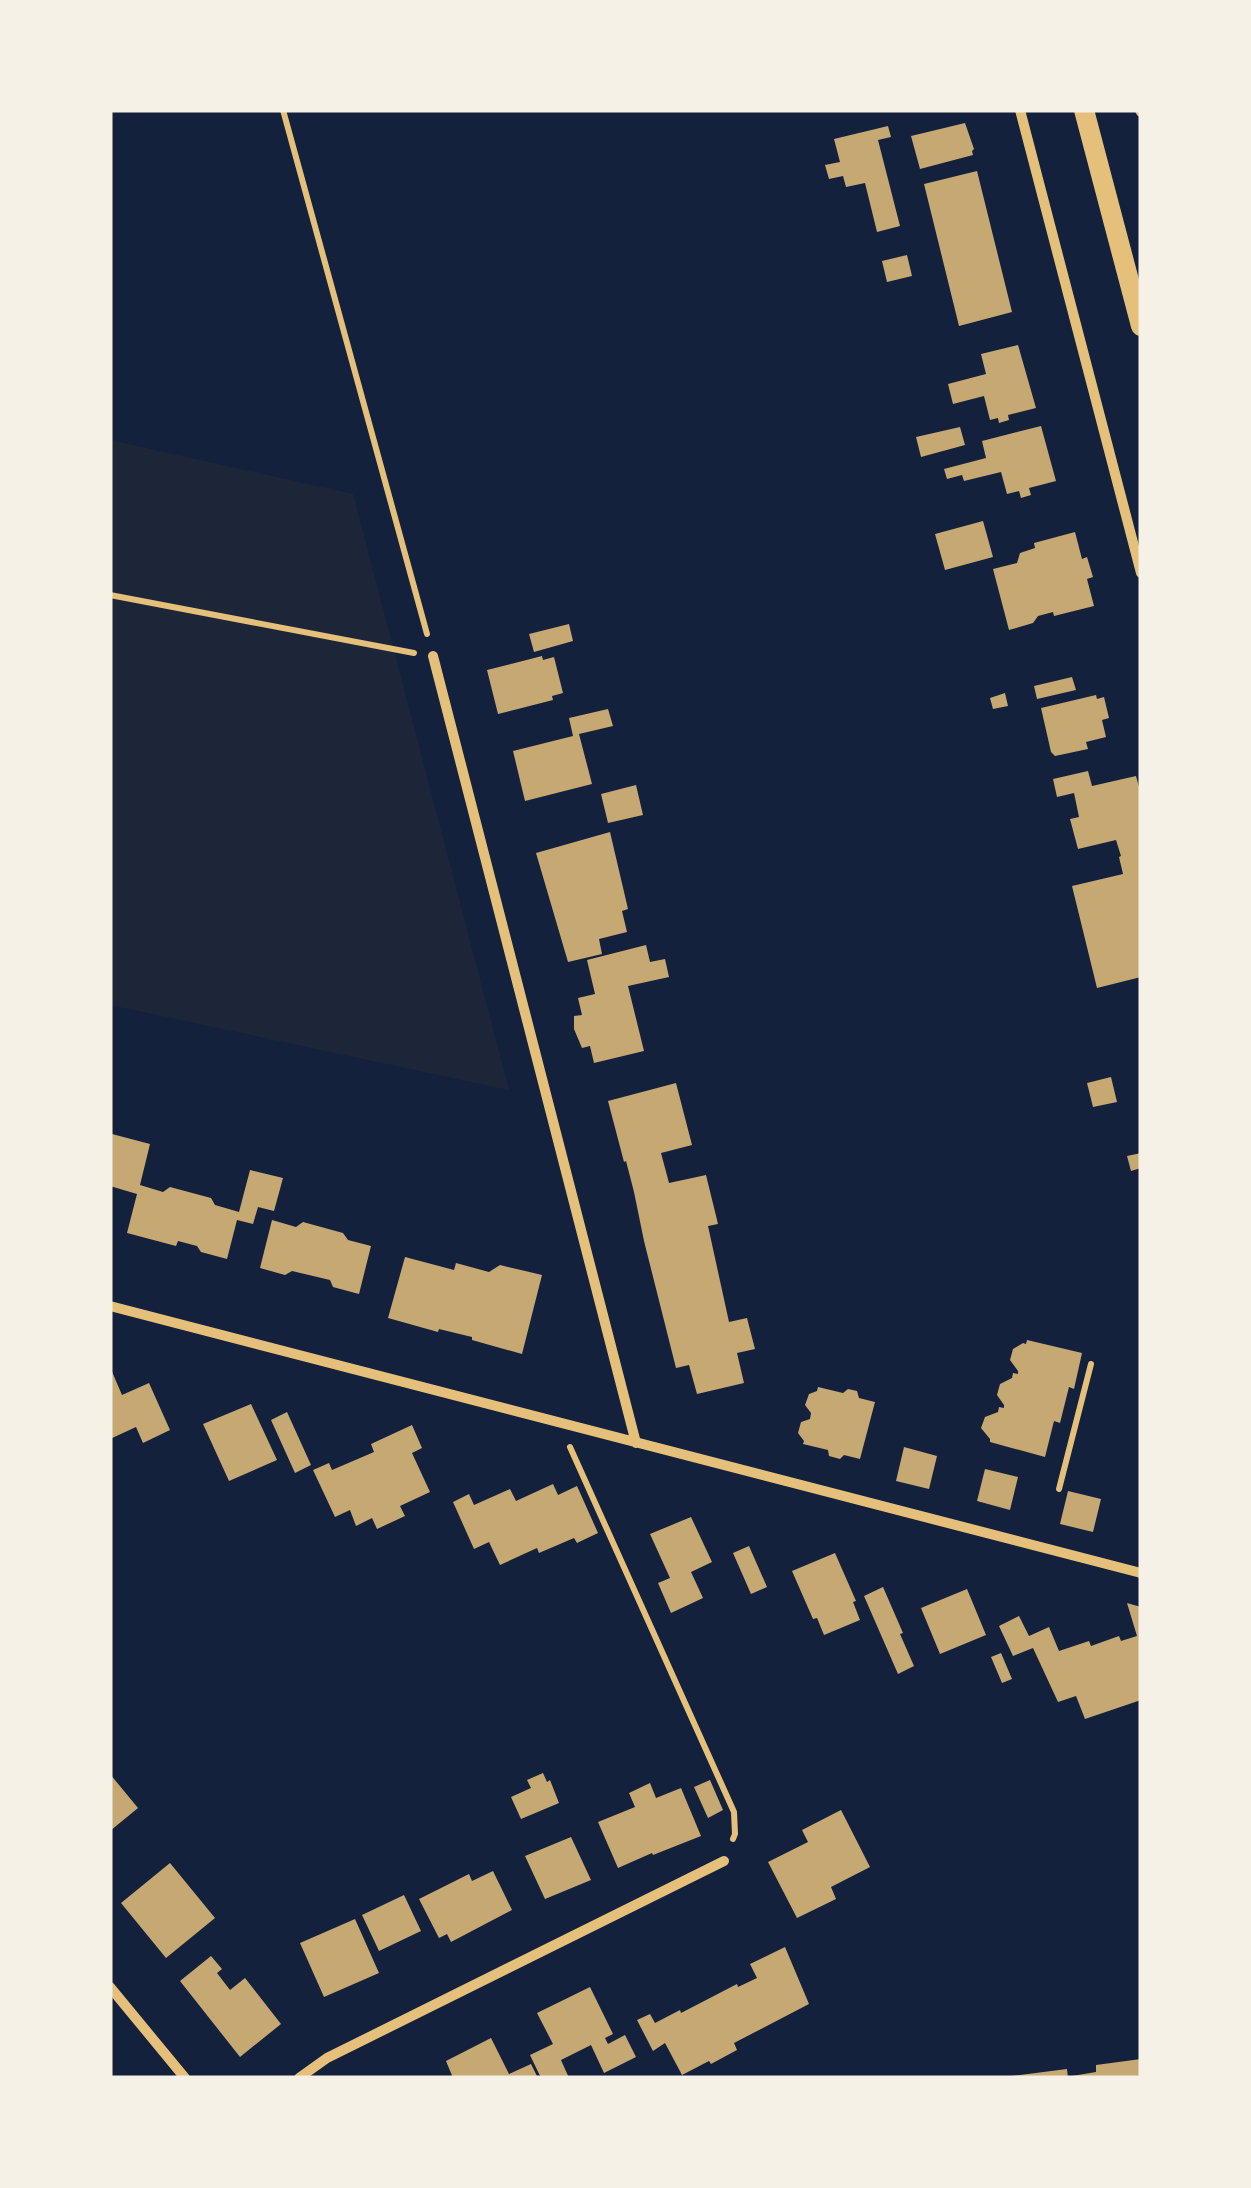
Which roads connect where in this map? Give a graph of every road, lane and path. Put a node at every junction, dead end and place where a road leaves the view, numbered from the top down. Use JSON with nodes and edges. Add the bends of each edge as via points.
{"nodes":[{"id":1,"x":283,"y":110,"type":"edge"},
{"id":2,"x":1020,"y":110,"type":"edge"},
{"id":3,"x":1084,"y":110,"type":"edge"},
{"id":4,"x":1141,"y":326,"type":"edge"},
{"id":5,"x":1141,"y":573,"type":"edge"},
{"id":6,"x":110,"y":595,"type":"edge"},
{"id":7,"x":433,"y":656,"type":"junction"},
{"id":8,"x":110,"y":1306,"type":"edge"},
{"id":9,"x":1091,"y":1364,"type":"dead end"},
{"id":10,"x":559,"y":1423,"type":"junction"},
{"id":11,"x":636,"y":1443,"type":"junction"},
{"id":12,"x":1059,"y":1488,"type":"dead end"},
{"id":13,"x":1141,"y":1572,"type":"edge"},
{"id":14,"x":724,"y":1861,"type":"joint"},
{"id":15,"x":110,"y":1987,"type":"edge"},
{"id":16,"x":185,"y":2078,"type":"edge"},
{"id":17,"x":300,"y":2078,"type":"edge"}],
"edges":[{"from":1,"to":7,"type":"path"},
{"from":2,"to":5,"type":"street"},
{"from":3,"to":4,"type":"main road"},
{"from":6,"to":7,"type":"path"},
{"from":7,"to":11,"type":"street"},
{"from":8,"to":10,"type":"street"},
{"from":9,"to":12,"type":"path"},
{"from":10,"to":11,"type":"street"},
{"from":10,"to":14,"type":"path","via":[[734,1812]]},
{"from":11,"to":13,"type":"street"},
{"from":14,"to":17,"type":"street","via":[[327,2058]]},
{"from":15,"to":16,"type":"street"}]}
